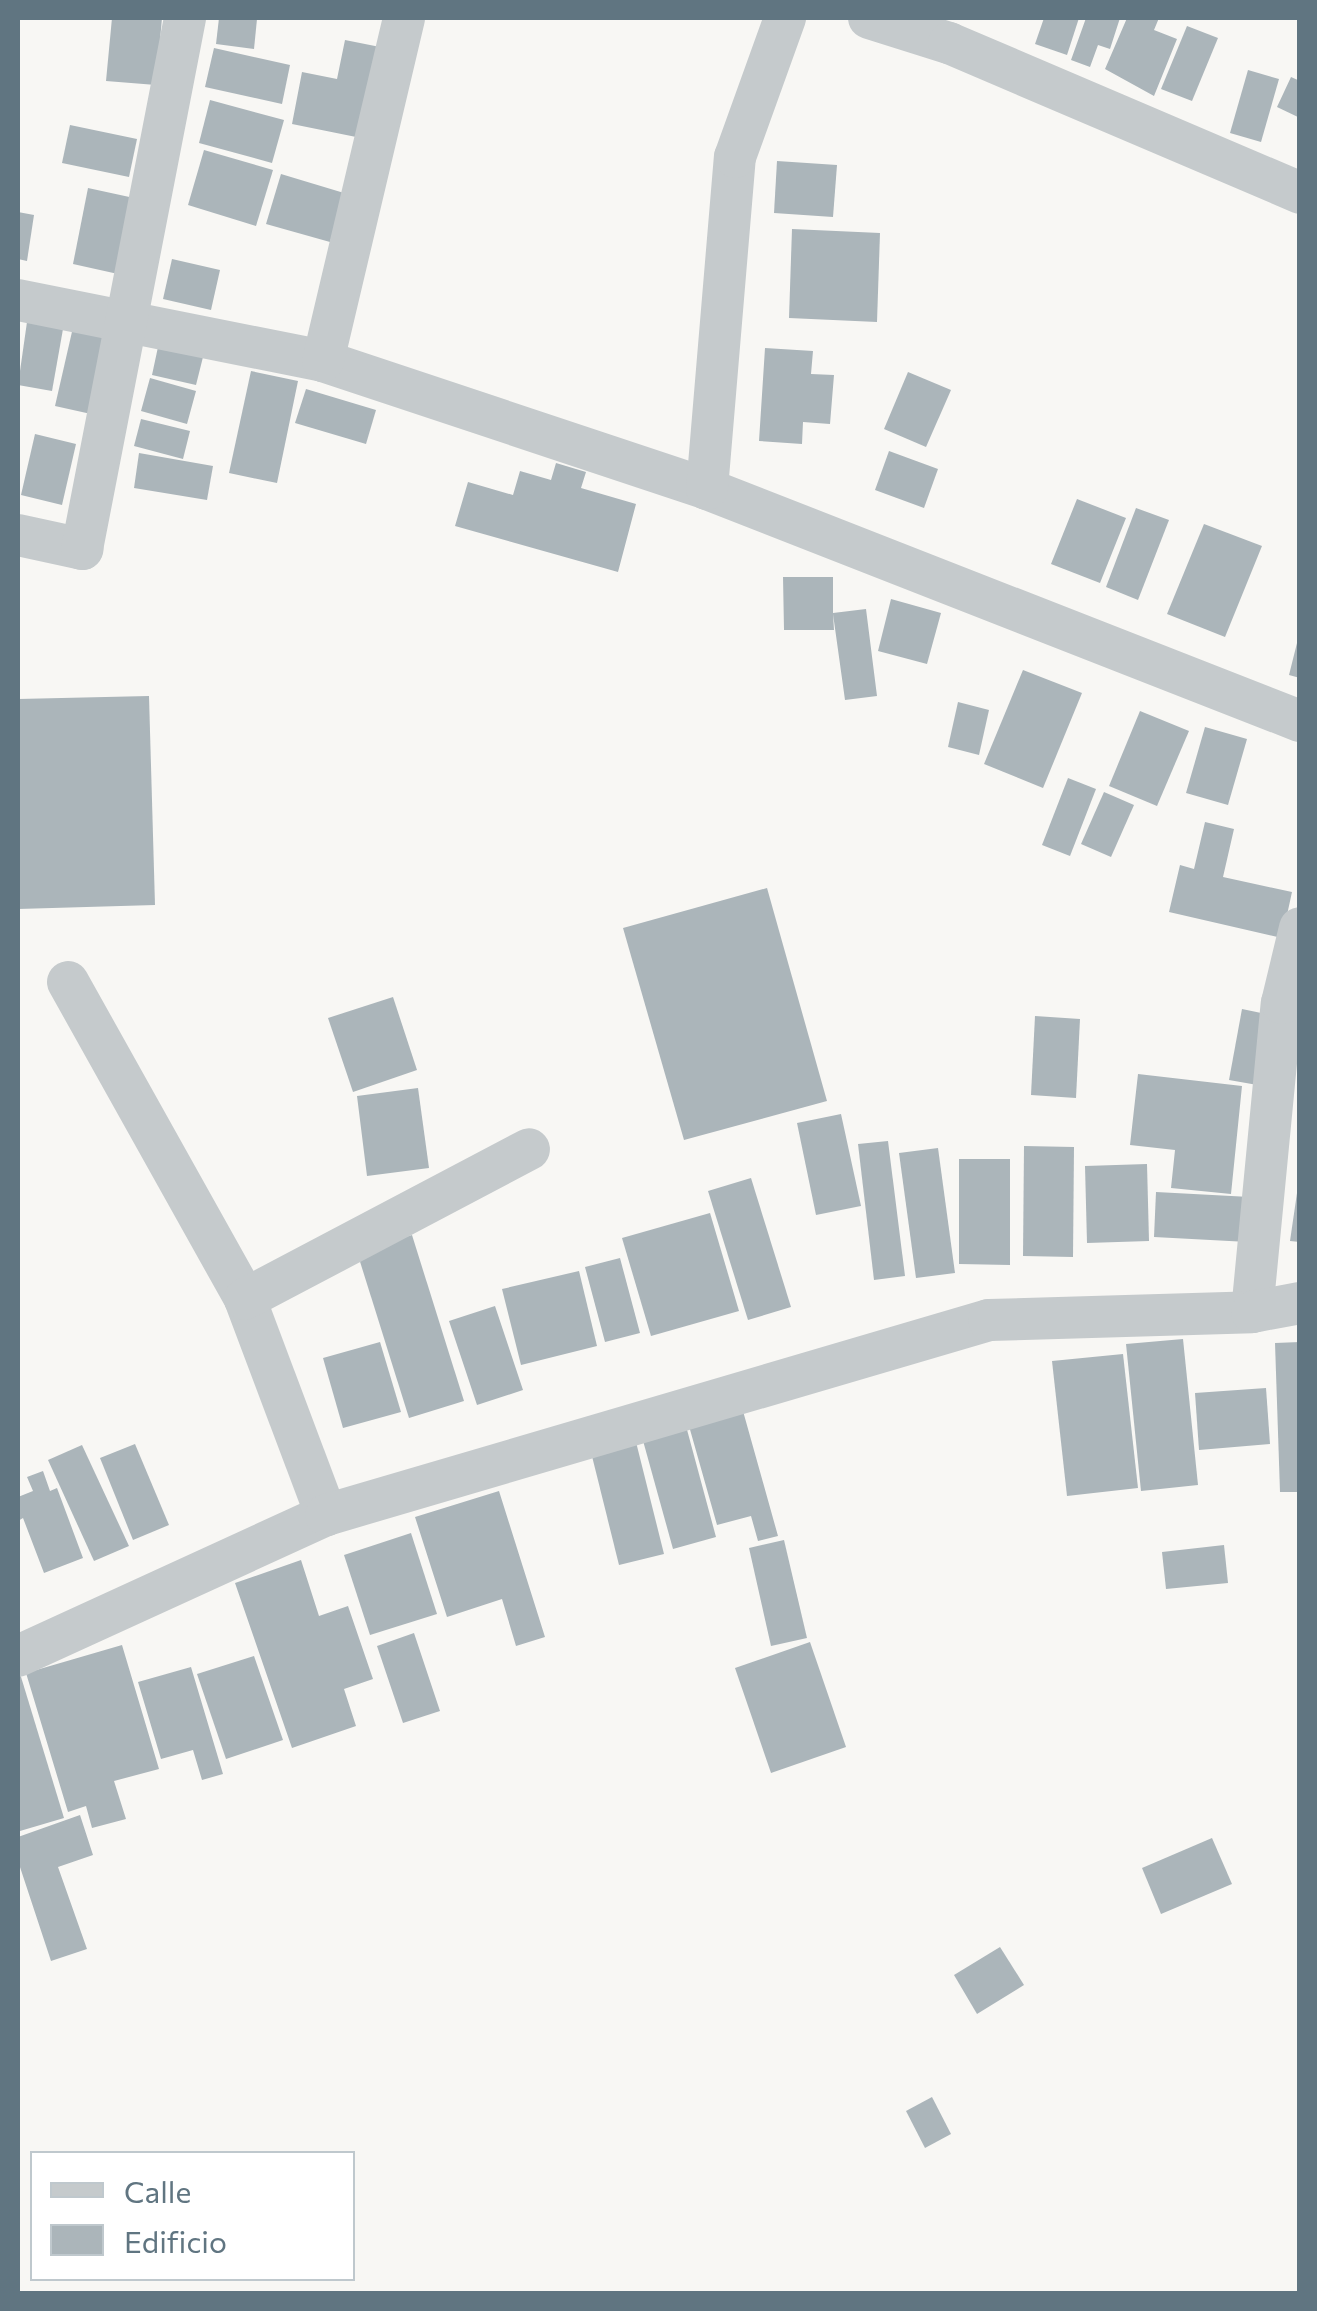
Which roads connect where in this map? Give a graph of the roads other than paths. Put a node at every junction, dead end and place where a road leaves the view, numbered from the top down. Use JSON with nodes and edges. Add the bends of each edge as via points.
{"nodes":[{"id":1,"x":185,"y":18,"type":"edge"},
{"id":2,"x":404,"y":18,"type":"edge"},
{"id":3,"x":785,"y":18,"type":"edge"},
{"id":4,"x":869,"y":18,"type":"edge"},
{"id":5,"x":955,"y":30,"type":"edge"},
{"id":6,"x":1300,"y":193,"type":"edge"},
{"id":7,"x":18,"y":300,"type":"edge"},
{"id":8,"x":129,"y":318,"type":"junction"},
{"id":9,"x":323,"y":361,"type":"junction"},
{"id":10,"x":707,"y":489,"type":"junction"},
{"id":11,"x":18,"y":536,"type":"edge"},
{"id":12,"x":1300,"y":721,"type":"edge"},
{"id":13,"x":1300,"y":928,"type":"edge"},
{"id":14,"x":68,"y":982,"type":"dead end"},
{"id":15,"x":1290,"y":1005,"type":"edge"},
{"id":16,"x":528,"y":1149,"type":"dead end"},
{"id":17,"x":246,"y":1298,"type":"junction"},
{"id":18,"x":1300,"y":1303,"type":"edge"},
{"id":19,"x":1252,"y":1312,"type":"junction"},
{"id":20,"x":326,"y":1515,"type":"junction"},
{"id":21,"x":18,"y":1656,"type":"edge"}],
"edges":[{"from":1,"to":8,"type":"street"},
{"from":2,"to":9,"type":"street"},
{"from":3,"to":10,"type":"street","via":[[735,157]]},
{"from":4,"to":5,"type":"street"},
{"from":5,"to":6,"type":"street"},
{"from":7,"to":8,"type":"street"},
{"from":8,"to":9,"type":"street"},
{"from":8,"to":11,"type":"street","via":[[82,548]]},
{"from":9,"to":10,"type":"street"},
{"from":10,"to":12,"type":"street"},
{"from":13,"to":15,"type":"street"},
{"from":14,"to":17,"type":"street"},
{"from":15,"to":19,"type":"street"},
{"from":16,"to":17,"type":"street"},
{"from":17,"to":20,"type":"street"},
{"from":18,"to":19,"type":"street"},
{"from":19,"to":20,"type":"street","via":[[989,1320]]},
{"from":20,"to":21,"type":"street"}]}
